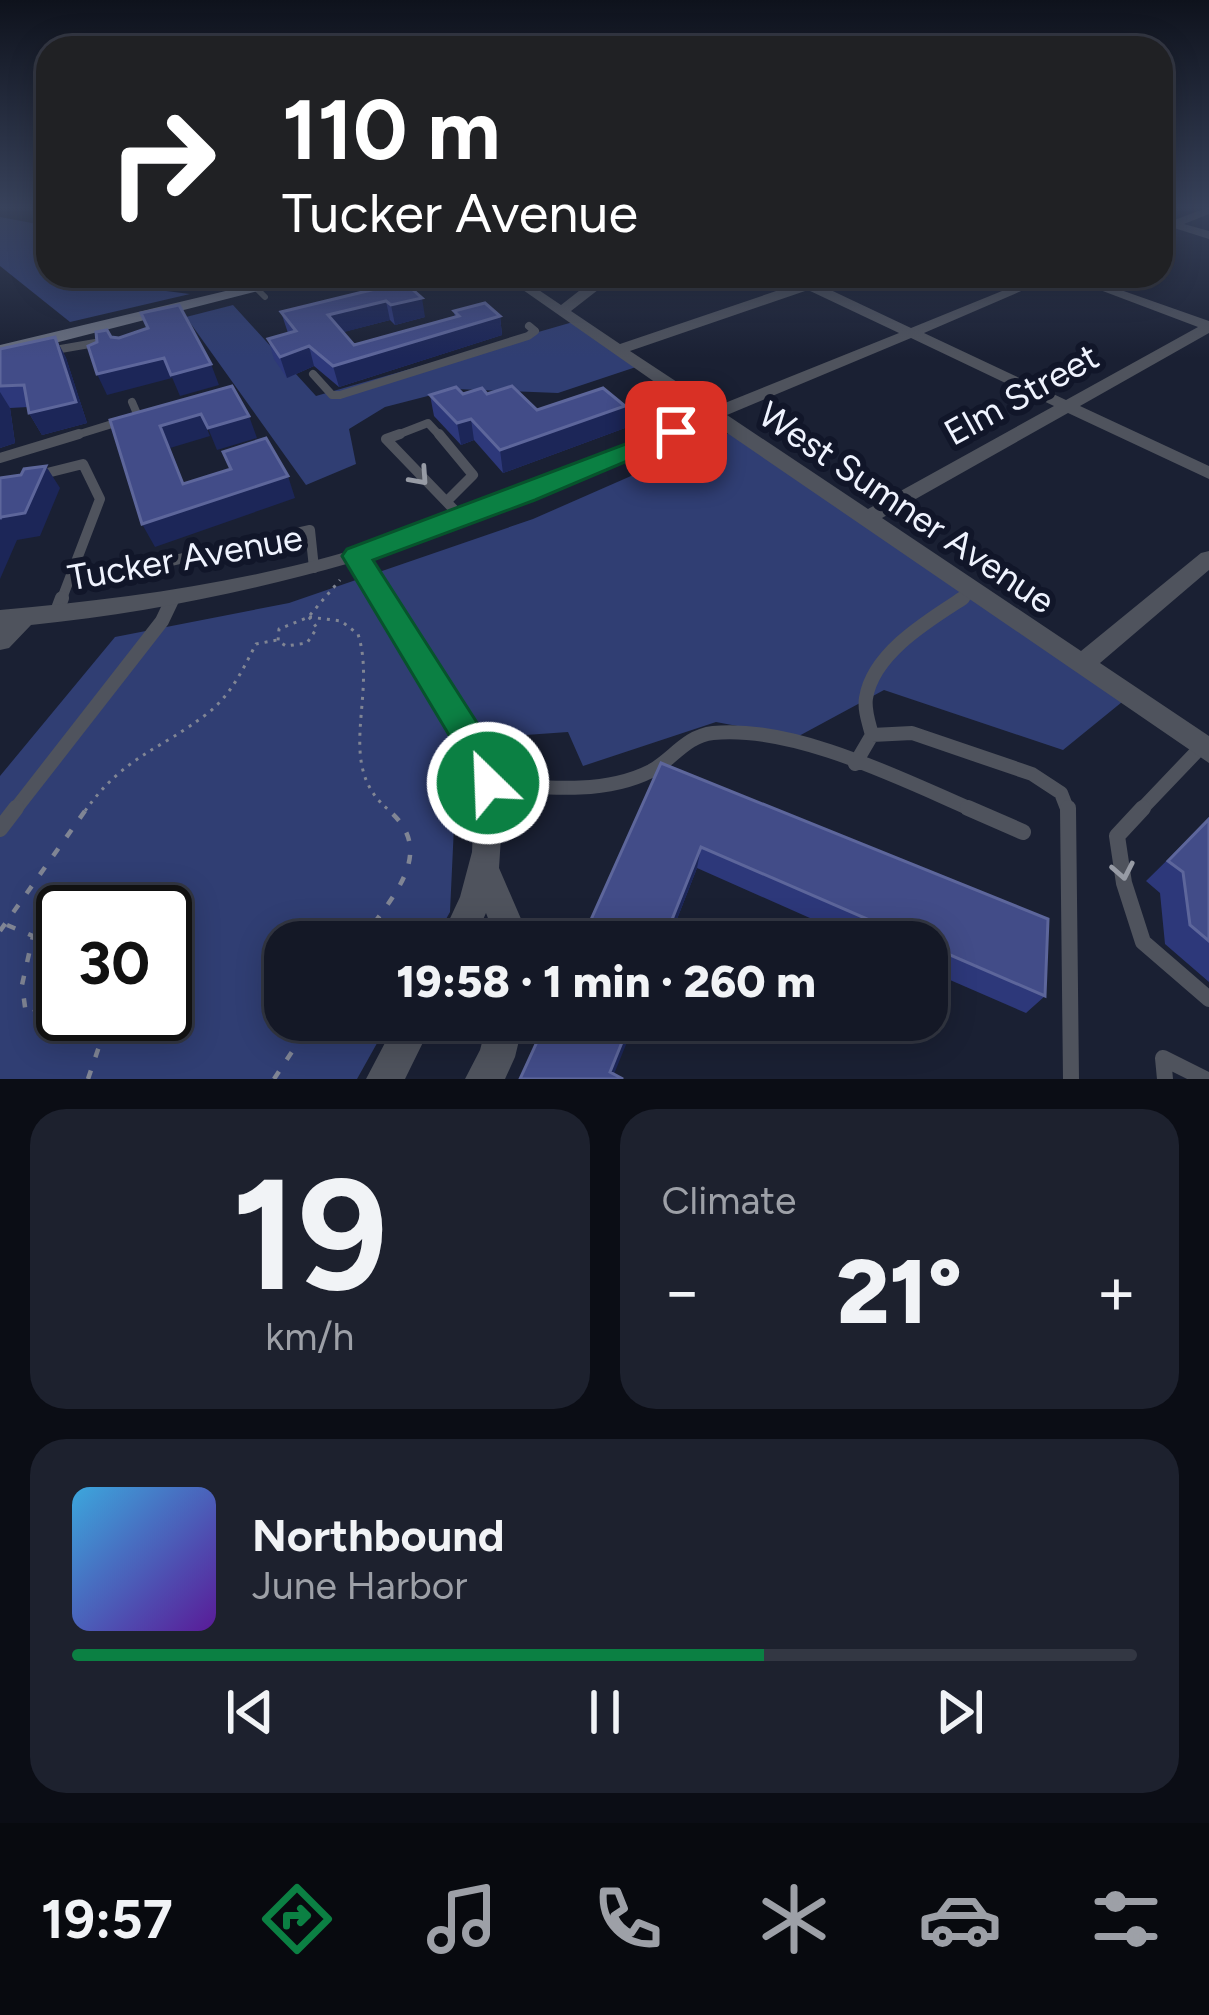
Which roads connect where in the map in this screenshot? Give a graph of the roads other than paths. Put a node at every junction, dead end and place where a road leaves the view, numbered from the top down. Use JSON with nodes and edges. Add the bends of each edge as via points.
{"nodes":[{"id":1,"x":272,"y":288,"type":"edge"},
{"id":2,"x":526,"y":288,"type":"edge"},
{"id":3,"x":592,"y":288,"type":"edge"},
{"id":4,"x":799,"y":288,"type":"edge"},
{"id":5,"x":814,"y":288,"type":"edge"},
{"id":6,"x":1021,"y":288,"type":"edge"},
{"id":7,"x":1103,"y":288,"type":"edge"},
{"id":8,"x":561,"y":312,"type":"junction"},
{"id":9,"x":529,"y":326,"type":"dead end"},
{"id":10,"x":1209,"y":326,"type":"edge"},
{"id":11,"x":911,"y":334,"type":"junction"},
{"id":12,"x":100,"y":336,"type":"junction"},
{"id":13,"x":617,"y":350,"type":"junction"},
{"id":14,"x":4,"y":354,"type":"edge"},
{"id":15,"x":90,"y":357,"type":"edge"},
{"id":16,"x":313,"y":374,"type":"dead end"},
{"id":17,"x":133,"y":402,"type":"dead end"},
{"id":18,"x":1066,"y":406,"type":"junction"},
{"id":19,"x":714,"y":416,"type":"junction"},
{"id":20,"x":0,"y":458,"type":"edge"},
{"id":21,"x":1209,"y":473,"type":"edge"},
{"id":22,"x":26,"y":479,"type":"edge"},
{"id":23,"x":448,"y":500,"type":"junction"},
{"id":24,"x":463,"y":518,"type":"junction"},
{"id":25,"x":866,"y":519,"type":"junction"},
{"id":26,"x":1209,"y":558,"type":"edge"},
{"id":27,"x":166,"y":562,"type":"dead end"},
{"id":28,"x":314,"y":568,"type":"junction"},
{"id":29,"x":348,"y":568,"type":"junction"},
{"id":30,"x":973,"y":592,"type":"junction"},
{"id":31,"x":172,"y":597,"type":"junction"},
{"id":32,"x":56,"y":614,"type":"junction"},
{"id":33,"x":12,"y":618,"type":"edge"},
{"id":34,"x":0,"y":641,"type":"edge"},
{"id":35,"x":1081,"y":664,"type":"junction"},
{"id":36,"x":872,"y":735,"type":"junction"},
{"id":37,"x":1205,"y":748,"type":"edge"},
{"id":38,"x":855,"y":764,"type":"junction"},
{"id":39,"x":488,"y":783,"type":"junction"},
{"id":40,"x":0,"y":829,"type":"edge"},
{"id":41,"x":1024,"y":832,"type":"dead end"},
{"id":42,"x":485,"y":872,"type":"junction"},
{"id":43,"x":465,"y":921,"type":"edge"},
{"id":44,"x":505,"y":921,"type":"edge"},
{"id":45,"x":1209,"y":999,"type":"edge"},
{"id":46,"x":405,"y":1041,"type":"edge"},
{"id":47,"x":501,"y":1041,"type":"edge"},
{"id":48,"x":385,"y":1079,"type":"edge"},
{"id":49,"x":484,"y":1079,"type":"edge"},
{"id":50,"x":1071,"y":1079,"type":"edge"},
{"id":51,"x":1165,"y":1079,"type":"edge"},
{"id":52,"x":1205,"y":1079,"type":"edge"}],
"edges":[{"from":1,"to":12,"type":"street"},
{"from":2,"to":8,"type":"street","name":"West Sumner Avenue"},
{"from":3,"to":8,"type":"street"},
{"from":4,"to":13,"type":"street"},
{"from":5,"to":11,"type":"street"},
{"from":6,"to":11,"type":"street","name":"Tucker Avenue"},
{"from":7,"to":10,"type":"street"},
{"from":8,"to":13,"type":"street","name":"West Sumner Avenue"},
{"from":9,"to":16,"type":"lane","via":[[535,331],[528,337],[340,395]]},
{"from":10,"to":18,"type":"street","name":"Elm Street"},
{"from":11,"to":18,"type":"street"},
{"from":11,"to":19,"type":"street","name":"Tucker Avenue"},
{"from":12,"to":14,"type":"lane"},
{"from":12,"to":14,"type":"street","via":[[51,331]]},
{"from":12,"to":15,"type":"lane"},
{"from":13,"to":19,"type":"street","name":"West Sumner Avenue"},
{"from":17,"to":20,"type":"lane","via":[[138,416]]},
{"from":18,"to":21,"type":"street"},
{"from":18,"to":25,"type":"street","name":"Elm Street"},
{"from":19,"to":24,"type":"street","name":"Tucker Avenue"},
{"from":19,"to":25,"type":"street","name":"West Sumner Avenue"},
{"from":22,"to":32,"type":"lane","via":[[82,464],[100,499]]},
{"from":23,"to":23,"type":"lane","one_way":true,"via":[[473,476],[428,423],[386,439]]},
{"from":23,"to":24,"type":"lane"},
{"from":24,"to":29,"type":"street","name":"Tucker Avenue"},
{"from":25,"to":30,"type":"street","name":"West Sumner Avenue"},
{"from":26,"to":35,"type":"street"},
{"from":27,"to":28,"type":"lane","via":[[310,530]]},
{"from":28,"to":29,"type":"street","name":"Tucker Avenue"},
{"from":28,"to":31,"type":"street","name":"Tucker Avenue"},
{"from":29,"to":39,"type":"street","via":[[481,757]]},
{"from":30,"to":35,"type":"street","name":"West Sumner Avenue"},
{"from":30,"to":36,"type":"lane","via":[[892,653],[866,697]]},
{"from":31,"to":32,"type":"street","name":"Tucker Avenue"},
{"from":31,"to":40,"type":"lane","via":[[162,621]]},
{"from":32,"to":33,"type":"street","name":"Tucker Avenue"},
{"from":33,"to":34,"type":"street"},
{"from":35,"to":37,"type":"street","name":"West Sumner Avenue"},
{"from":36,"to":38,"type":"lane"},
{"from":36,"to":50,"type":"lane","via":[[913,733],[1031,774],[1061,793],[1068,809]]},
{"from":37,"to":45,"type":"lane","one_way":true,"via":[[1117,836],[1143,942]]},
{"from":38,"to":39,"type":"lane","via":[[746,734],[710,733],[651,770],[600,784]]},
{"from":38,"to":41,"type":"lane"},
{"from":39,"to":42,"type":"street"},
{"from":42,"to":43,"type":"street"},
{"from":42,"to":44,"type":"street"},
{"from":46,"to":48,"type":"street"},
{"from":47,"to":49,"type":"street"},
{"from":51,"to":52,"type":"lane","via":[[1163,1058]]}]}
